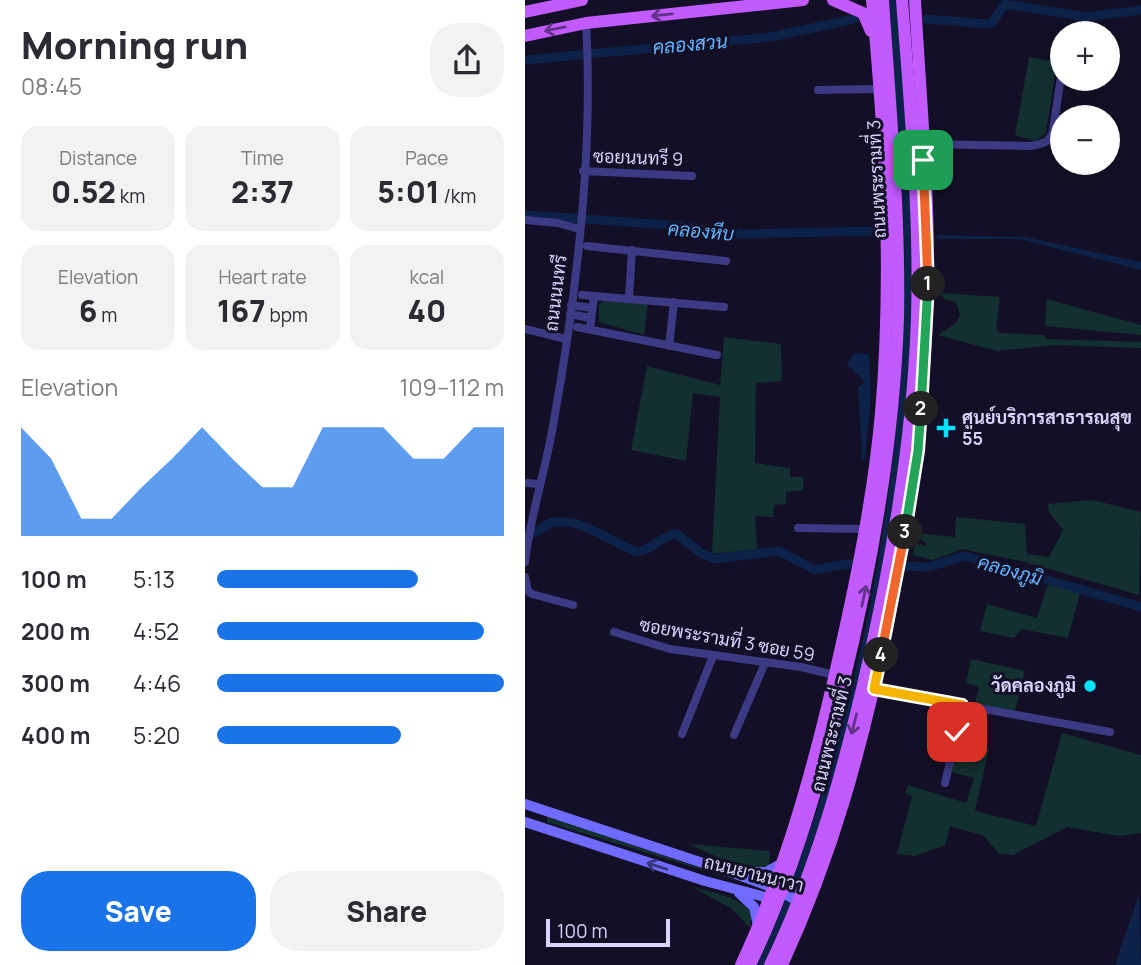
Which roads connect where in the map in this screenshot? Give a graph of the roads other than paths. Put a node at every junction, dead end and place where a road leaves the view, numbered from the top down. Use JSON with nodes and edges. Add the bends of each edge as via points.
{"nodes":[{"id":1,"x":582,"y":0,"type":"edge"},
{"id":2,"x":803,"y":0,"type":"edge"},
{"id":3,"x":833,"y":0,"type":"edge"},
{"id":4,"x":872,"y":0,"type":"edge"},
{"id":5,"x":883,"y":0,"type":"edge"},
{"id":6,"x":902,"y":0,"type":"edge"},
{"id":7,"x":915,"y":0,"type":"edge"},
{"id":8,"x":525,"y":12,"type":"edge"},
{"id":9,"x":586,"y":23,"type":"junction"},
{"id":10,"x":525,"y":36,"type":"edge"},
{"id":11,"x":876,"y":44,"type":"junction"},
{"id":12,"x":880,"y":89,"type":"junction"},
{"id":13,"x":818,"y":90,"type":"dead end"},
{"id":14,"x":1059,"y":91,"type":"edge"},
{"id":15,"x":912,"y":145,"type":"junction"},
{"id":16,"x":885,"y":155,"type":"junction"},
{"id":17,"x":583,"y":171,"type":"junction"},
{"id":18,"x":692,"y":176,"type":"dead end"},
{"id":19,"x":525,"y":220,"type":"edge"},
{"id":20,"x":579,"y":223,"type":"junction"},
{"id":21,"x":587,"y":246,"type":"dead end"},
{"id":22,"x":632,"y":250,"type":"junction"},
{"id":23,"x":726,"y":261,"type":"dead end"},
{"id":24,"x":582,"y":295,"type":"dead end"},
{"id":25,"x":594,"y":296,"type":"junction"},
{"id":26,"x":629,"y":298,"type":"junction"},
{"id":27,"x":674,"y":302,"type":"junction"},
{"id":28,"x":723,"y":307,"type":"dead end"},
{"id":29,"x":592,"y":308,"type":"junction"},
{"id":30,"x":570,"y":309,"type":"junction"},
{"id":31,"x":591,"y":318,"type":"junction"},
{"id":32,"x":577,"y":327,"type":"dead end"},
{"id":33,"x":525,"y":329,"type":"edge"},
{"id":34,"x":590,"y":329,"type":"junction"},
{"id":35,"x":566,"y":339,"type":"junction"},
{"id":36,"x":669,"y":346,"type":"junction"},
{"id":37,"x":717,"y":355,"type":"dead end"},
{"id":38,"x":525,"y":482,"type":"edge"},
{"id":39,"x":540,"y":484,"type":"junction"},
{"id":40,"x":798,"y":528,"type":"dead end"},
{"id":41,"x":865,"y":529,"type":"junction"},
{"id":42,"x":525,"y":562,"type":"edge"},
{"id":43,"x":525,"y":577,"type":"edge"},
{"id":44,"x":573,"y":605,"type":"dead end"},
{"id":45,"x":614,"y":632,"type":"dead end"},
{"id":46,"x":713,"y":656,"type":"junction"},
{"id":47,"x":765,"y":663,"type":"junction"},
{"id":48,"x":835,"y":675,"type":"junction"},
{"id":49,"x":874,"y":689,"type":"junction"},
{"id":50,"x":963,"y":706,"type":"junction"},
{"id":51,"x":1110,"y":732,"type":"dead end"},
{"id":52,"x":682,"y":734,"type":"dead end"},
{"id":53,"x":734,"y":735,"type":"dead end"},
{"id":54,"x":818,"y":753,"type":"junction"},
{"id":55,"x":856,"y":766,"type":"junction"},
{"id":56,"x":945,"y":783,"type":"dead end"},
{"id":57,"x":525,"y":804,"type":"edge"},
{"id":58,"x":525,"y":810,"type":"edge"},
{"id":59,"x":528,"y":823,"type":"edge"},
{"id":60,"x":784,"y":862,"type":"junction"},
{"id":61,"x":733,"y":873,"type":"junction"},
{"id":62,"x":734,"y":889,"type":"junction"},
{"id":63,"x":777,"y":895,"type":"junction"},
{"id":64,"x":801,"y":904,"type":"junction"},
{"id":65,"x":758,"y":928,"type":"junction"},
{"id":66,"x":746,"y":965,"type":"edge"},
{"id":67,"x":759,"y":965,"type":"edge"},
{"id":68,"x":770,"y":965,"type":"edge"},
{"id":69,"x":782,"y":965,"type":"edge"}],
"edges":[{"from":1,"to":8,"type":"main road"},
{"from":2,"to":9,"type":"main road","one_way":true},
{"from":3,"to":11,"type":"main road","via":[[863,13]]},
{"from":4,"to":11,"type":"main road","name":"ถนนพระรามที่ 3"},
{"from":66,"to":5,"type":"main road","name":"ถนนพระรามที่ 3","one_way":true,"bridge":true,"via":[[787,874],[821,772],[880,508],[895,372],[898,257]]},
{"from":6,"to":68,"type":"main road","name":"ถนนพระรามที่ 3","one_way":true,"bridge":true,"via":[[917,267],[904,474],[886,581],[844,765],[802,895]]},
{"from":7,"to":15,"type":"main road","name":"ถนนพระรามที่ 3"},
{"from":9,"to":10,"type":"main road","one_way":true},
{"from":9,"to":17,"type":"street","name":"ถนนนนทรี"},
{"from":11,"to":12,"type":"main road","name":"ถนนพระรามที่ 3"},
{"from":12,"to":13,"type":"street"},
{"from":12,"to":16,"type":"main road","name":"ถนนพระรามที่ 3"},
{"from":14,"to":15,"type":"street","via":[[1051,139],[1045,144]]},
{"from":15,"to":16,"type":"main road"},
{"from":15,"to":49,"type":"main road","name":"ถนนพระรามที่ 3","via":[[927,228],[918,451]]},
{"from":16,"to":41,"type":"main road","name":"ถนนพระรามที่ 3","via":[[885,352]]},
{"from":17,"to":18,"type":"street","name":"ซอยนนทรี 9"},
{"from":17,"to":20,"type":"street","name":"ถนนนนทรี"},
{"from":19,"to":20,"type":"street"},
{"from":20,"to":30,"type":"street","name":"ถนนนนทรี"},
{"from":21,"to":22,"type":"street"},
{"from":22,"to":23,"type":"street"},
{"from":22,"to":26,"type":"street"},
{"from":24,"to":25,"type":"street"},
{"from":25,"to":26,"type":"street"},
{"from":25,"to":29,"type":"street"},
{"from":26,"to":27,"type":"street"},
{"from":27,"to":28,"type":"street"},
{"from":27,"to":36,"type":"street"},
{"from":29,"to":30,"type":"street"},
{"from":29,"to":31,"type":"street"},
{"from":30,"to":31,"type":"street"},
{"from":30,"to":35,"type":"street","name":"ถนนนนทรี"},
{"from":31,"to":34,"type":"street"},
{"from":32,"to":34,"type":"street"},
{"from":33,"to":35,"type":"street"},
{"from":34,"to":36,"type":"street"},
{"from":35,"to":39,"type":"street","name":"ถนนนนทรี"},
{"from":36,"to":37,"type":"street"},
{"from":38,"to":39,"type":"street"},
{"from":39,"to":42,"type":"street","name":"ถนนนนทรี"},
{"from":40,"to":41,"type":"street"},
{"from":41,"to":48,"type":"main road","name":"ถนนพระรามที่ 3"},
{"from":43,"to":44,"type":"street","via":[[532,594]]},
{"from":45,"to":46,"type":"street","name":"ซอยพระรามที่ 3 ซอย 59"},
{"from":46,"to":47,"type":"street","name":"ซอยพระรามที่ 3 ซอย 59"},
{"from":46,"to":52,"type":"street"},
{"from":47,"to":48,"type":"street","name":"ซอยพระรามที่ 3 ซอย 59"},
{"from":47,"to":53,"type":"street"},
{"from":48,"to":54,"type":"main road","name":"ถนนพระรามที่ 3"},
{"from":49,"to":50,"type":"street"},
{"from":49,"to":55,"type":"main road","name":"ถนนพระรามที่ 3"},
{"from":50,"to":51,"type":"street"},
{"from":50,"to":56,"type":"street"},
{"from":54,"to":55,"type":"main road","via":[[835,770]]},
{"from":54,"to":60,"type":"main road","name":"ถนนพระรามที่ 3"},
{"from":55,"to":64,"type":"main road","name":"ถนนพระรามที่ 3"},
{"from":57,"to":61,"type":"main road","name":"ถนนยานนาวา"},
{"from":58,"to":59,"type":"main road","via":[[540,818]]},
{"from":62,"to":59,"type":"main road","name":"ถนนยานนาวา","one_way":true},
{"from":60,"to":61,"type":"main road","via":[[766,872]]},
{"from":60,"to":63,"type":"main road","name":"ถนนพระรามที่ 3"},
{"from":61,"to":63,"type":"main road","name":"ถนนยานนาวา"},
{"from":62,"to":63,"type":"main road","name":"ถนนยานนาวา"},
{"from":62,"to":65,"type":"main road","via":[[754,907]]},
{"from":63,"to":64,"type":"main road","name":"ถนนยานนาวา"},
{"from":63,"to":65,"type":"main road","name":"ถนนพระรามที่ 3"},
{"from":64,"to":69,"type":"main road","name":"ถนนพระรามที่ 3"},
{"from":65,"to":66,"type":"main road","name":"ถนนพระรามที่ 3"},
{"from":66,"to":67,"type":"main road"}]}
